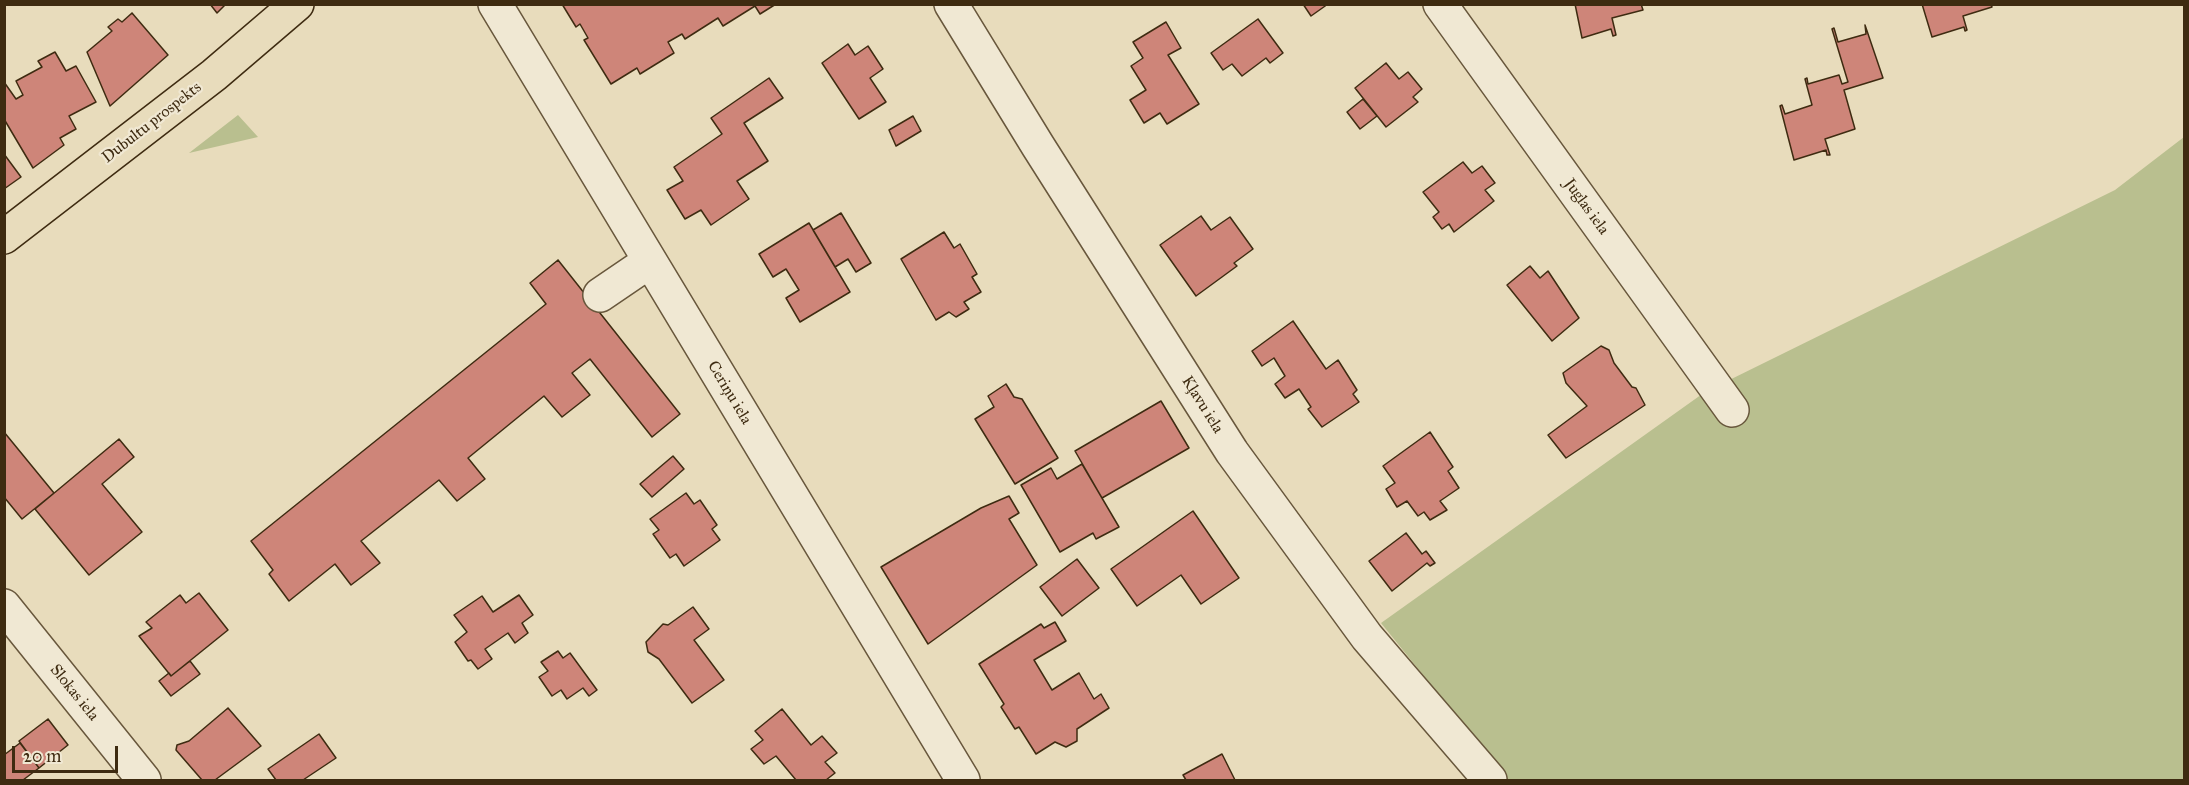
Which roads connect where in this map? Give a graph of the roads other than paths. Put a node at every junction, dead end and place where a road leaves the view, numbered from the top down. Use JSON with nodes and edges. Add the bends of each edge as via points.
{"nodes":[{"id":1,"x":297,"y":4,"type":"edge"},
{"id":2,"x":495,"y":4,"type":"edge"},
{"id":3,"x":951,"y":4,"type":"edge"},
{"id":4,"x":1440,"y":4,"type":"edge"},
{"id":5,"x":4,"y":237,"type":"edge"},
{"id":6,"x":650,"y":261,"type":"junction"},
{"id":7,"x":600,"y":296,"type":"dead end"},
{"id":8,"x":1732,"y":410,"type":"dead end"},
{"id":9,"x":4,"y":606,"type":"edge"},
{"id":10,"x":144,"y":780,"type":"edge"},
{"id":11,"x":963,"y":780,"type":"edge"},
{"id":12,"x":1490,"y":780,"type":"edge"}],
"edges":[{"from":1,"to":5,"type":"main road","name":"Dubultu prospekts","via":[[214,75]]},
{"from":2,"to":6,"type":"street","name":"Ceriņu iela"},
{"from":3,"to":12,"type":"street","name":"Kļavu iela","via":[[1232,452],[1367,637]]},
{"from":4,"to":8,"type":"street","name":"Juglas iela"},
{"from":6,"to":7,"type":"street"},
{"from":6,"to":11,"type":"street","name":"Ceriņu iela"},
{"from":9,"to":10,"type":"street","name":"Slokas iela"}]}
